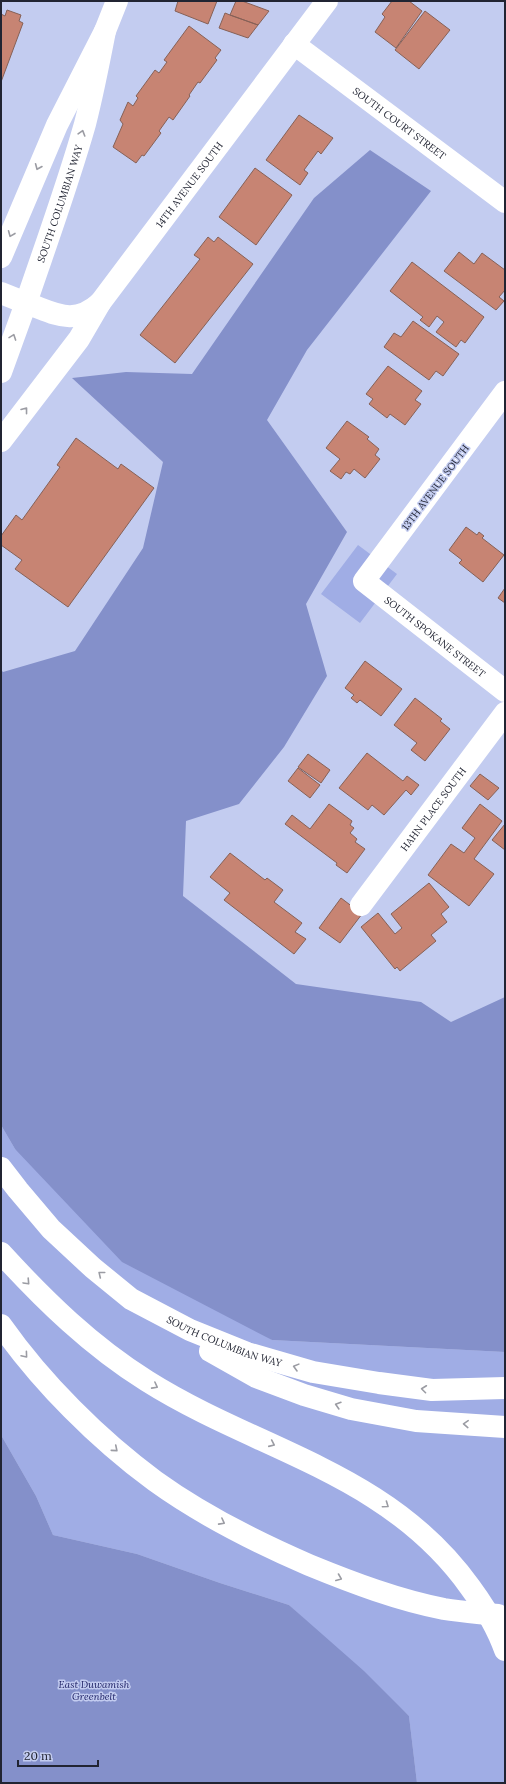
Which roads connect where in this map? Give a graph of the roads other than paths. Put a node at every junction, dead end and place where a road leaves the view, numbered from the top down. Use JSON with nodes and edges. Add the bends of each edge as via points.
{"nodes":[{"id":1,"x":117,"y":1,"type":"edge"},
{"id":2,"x":327,"y":1,"type":"edge"},
{"id":3,"x":105,"y":31,"type":"junction"},
{"id":4,"x":294,"y":44,"type":"junction"},
{"id":5,"x":505,"y":202,"type":"edge"},
{"id":6,"x":1,"y":257,"type":"edge"},
{"id":7,"x":1,"y":293,"type":"edge"},
{"id":8,"x":26,"y":303,"type":"junction"},
{"id":9,"x":100,"y":303,"type":"junction"},
{"id":10,"x":1,"y":372,"type":"edge"},
{"id":11,"x":505,"y":392,"type":"edge"},
{"id":12,"x":1,"y":441,"type":"edge"},
{"id":13,"x":364,"y":581,"type":"joint"},
{"id":14,"x":505,"y":691,"type":"edge"},
{"id":15,"x":505,"y":713,"type":"edge"},
{"id":16,"x":361,"y":906,"type":"dead end"},
{"id":17,"x":1,"y":1168,"type":"edge"},
{"id":18,"x":1,"y":1254,"type":"edge"},
{"id":19,"x":131,"y":1299,"type":"junction"},
{"id":20,"x":1,"y":1325,"type":"edge"},
{"id":21,"x":505,"y":1388,"type":"edge"},
{"id":22,"x":505,"y":1427,"type":"edge"},
{"id":23,"x":505,"y":1616,"type":"edge"},
{"id":24,"x":505,"y":1650,"type":"edge"}],
"edges":[{"from":1,"to":3,"type":"main road","name":"SOUTH COLUMBIAN WAY"},
{"from":2,"to":4,"type":"main road","name":"14TH AVENUE SOUTH"},
{"from":3,"to":6,"type":"main road","name":"SOUTH COLUMBIAN WAY","one_way":true,"via":[[57,125]]},
{"from":8,"to":3,"type":"main road","name":"SOUTH COLUMBIAN WAY","one_way":true,"via":[[61,202],[84,124]]},
{"from":4,"to":5,"type":"main road","name":"SOUTH COURT STREET"},
{"from":4,"to":9,"type":"main road","name":"14TH AVENUE SOUTH"},
{"from":7,"to":8,"type":"main road","name":"14TH AVENUE SOUTH"},
{"from":8,"to":9,"type":"main road","name":"14TH AVENUE SOUTH","via":[[69,317],[84,315]]},
{"from":10,"to":8,"type":"main road","name":"SOUTH COLUMBIAN WAY","one_way":true},
{"from":12,"to":9,"type":"main road","one_way":true,"via":[[79,339]]},
{"from":11,"to":13,"type":"main road","name":"13TH AVENUE SOUTH"},
{"from":13,"to":14,"type":"main road","name":"SOUTH SPOKANE STREET"},
{"from":15,"to":16,"type":"main road","name":"HAHN PLACE SOUTH"},
{"from":19,"to":17,"type":"main road","name":"SOUTH COLUMBIAN WAY","one_way":true,"via":[[51,1229]]},
{"from":18,"to":24,"type":"main road","one_way":true,"via":[[71,1324],[148,1382],[354,1485],[383,1502],[420,1530],[444,1552],[474,1592],[494,1624]]},
{"from":21,"to":19,"type":"main road","name":"SOUTH COLUMBIAN WAY","one_way":true,"via":[[432,1390],[313,1372],[247,1353],[190,1330]]},
{"from":22,"to":19,"type":"main road","one_way":true,"via":[[416,1421],[351,1409],[304,1395],[256,1377],[211,1352]]},
{"from":20,"to":23,"type":"main road","one_way":true,"via":[[60,1396],[112,1447],[156,1482],[210,1516],[272,1549],[342,1579],[445,1609]]}]}
